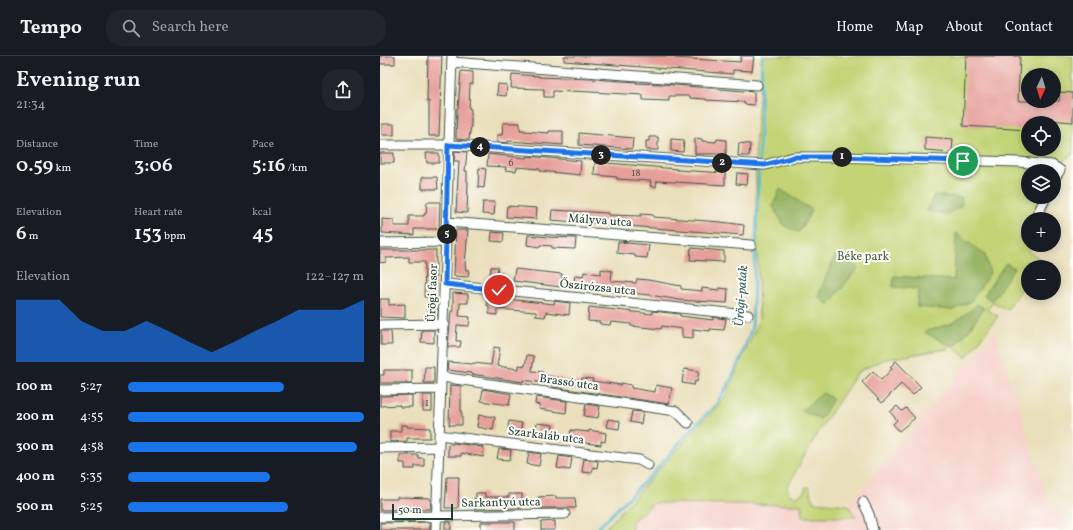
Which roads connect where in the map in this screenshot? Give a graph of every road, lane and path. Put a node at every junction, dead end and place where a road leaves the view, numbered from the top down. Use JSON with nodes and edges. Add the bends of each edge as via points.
{"nodes":[{"id":1,"x":452,"y":59,"type":"edge"},
{"id":2,"x":757,"y":85,"type":"dead end"},
{"id":3,"x":380,"y":145,"type":"edge"},
{"id":4,"x":448,"y":145,"type":"junction"},
{"id":5,"x":1041,"y":164,"type":"edge"},
{"id":6,"x":447,"y":222,"type":"junction"},
{"id":7,"x":446,"y":242,"type":"junction"},
{"id":8,"x":380,"y":243,"type":"edge"},
{"id":9,"x":751,"y":245,"type":"dead end"},
{"id":10,"x":445,"y":284,"type":"junction"},
{"id":11,"x":748,"y":315,"type":"dead end"},
{"id":12,"x":380,"y":324,"type":"edge"},
{"id":13,"x":444,"y":324,"type":"junction"},
{"id":14,"x":442,"y":376,"type":"junction"},
{"id":15,"x":441,"y":389,"type":"junction"},
{"id":16,"x":380,"y":390,"type":"edge"},
{"id":17,"x":688,"y":423,"type":"dead end"},
{"id":18,"x":439,"y":435,"type":"junction"},
{"id":19,"x":439,"y":447,"type":"junction"},
{"id":20,"x":380,"y":448,"type":"edge"},
{"id":21,"x":648,"y":465,"type":"dead end"},
{"id":22,"x":863,"y":502,"type":"dead end"},
{"id":23,"x":565,"y":514,"type":"dead end"},
{"id":24,"x":437,"y":516,"type":"junction"},
{"id":25,"x":380,"y":517,"type":"edge"},
{"id":26,"x":436,"y":530,"type":"edge"},
{"id":27,"x":873,"y":530,"type":"edge"}],
"edges":[{"from":1,"to":2,"type":"street"},
{"from":1,"to":4,"type":"street","name":"Ürögi fasor"},
{"from":3,"to":4,"type":"street"},
{"from":4,"to":5,"type":"street","via":[[755,165],[765,165],[794,157]]},
{"from":4,"to":6,"type":"street","name":"Ürögi fasor"},
{"from":6,"to":7,"type":"street","name":"Ürögi fasor"},
{"from":6,"to":9,"type":"street","name":"Mályva utca"},
{"from":7,"to":8,"type":"street"},
{"from":7,"to":10,"type":"street","name":"Ürögi fasor"},
{"from":10,"to":11,"type":"street","name":"Őszirózsa utca"},
{"from":10,"to":13,"type":"street","name":"Ürögi fasor"},
{"from":12,"to":13,"type":"street"},
{"from":13,"to":14,"type":"street","name":"Ürögi fasor"},
{"from":14,"to":15,"type":"street","name":"Ürögi fasor"},
{"from":14,"to":17,"type":"street","name":"Brassó utca","via":[[676,411]]},
{"from":15,"to":16,"type":"street"},
{"from":15,"to":18,"type":"street","name":"Ürögi fasor"},
{"from":18,"to":19,"type":"street","name":"Ürögi fasor"},
{"from":18,"to":21,"type":"street","name":"Szarkaláb utca","via":[[639,460]]},
{"from":19,"to":20,"type":"street"},
{"from":19,"to":24,"type":"street","name":"Ürögi fasor"},
{"from":22,"to":27,"type":"street"},
{"from":23,"to":24,"type":"street","name":"Sarkantyú utca"},
{"from":24,"to":25,"type":"street","name":"Sarkantyú utca"},
{"from":24,"to":26,"type":"street","name":"Ürögi fasor"}]}
